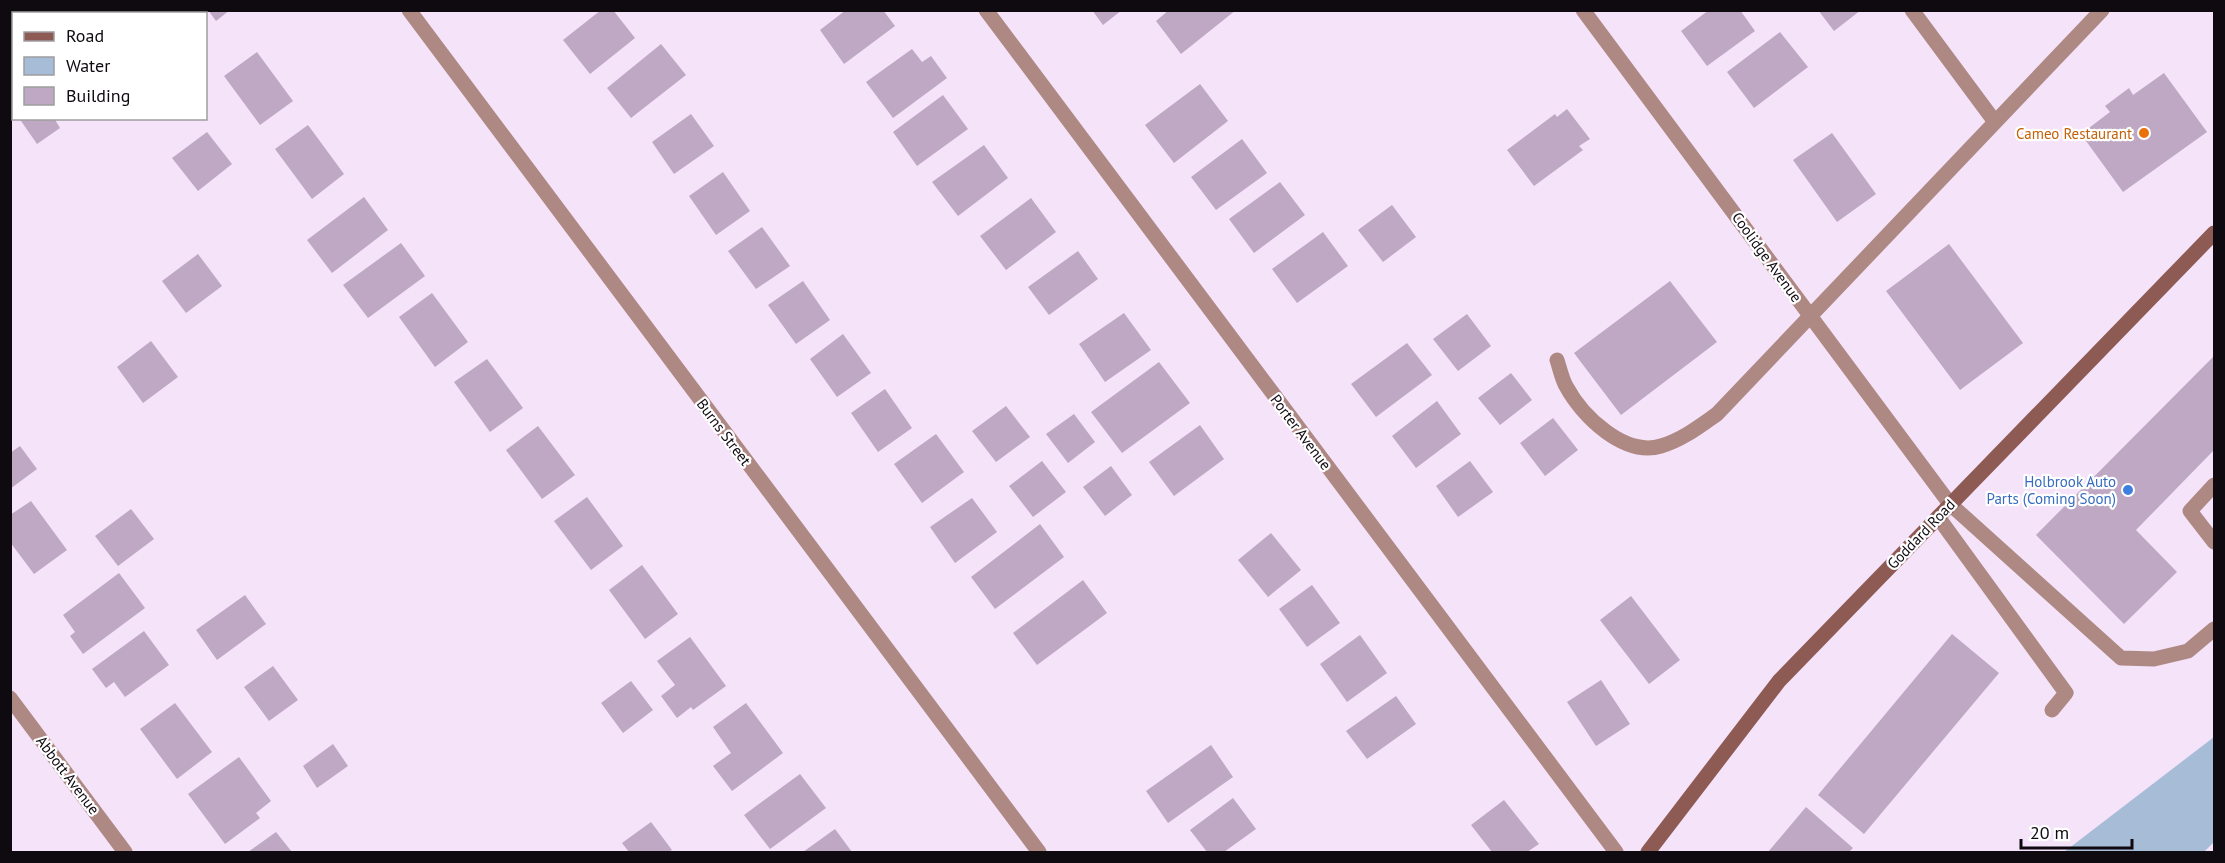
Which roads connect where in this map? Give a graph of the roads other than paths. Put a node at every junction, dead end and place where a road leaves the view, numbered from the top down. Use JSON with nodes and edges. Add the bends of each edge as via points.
{"nodes":[{"id":1,"x":409,"y":10,"type":"edge"},
{"id":2,"x":986,"y":10,"type":"edge"},
{"id":3,"x":1583,"y":10,"type":"edge"},
{"id":4,"x":1912,"y":10,"type":"edge"},
{"id":5,"x":2102,"y":10,"type":"edge"},
{"id":6,"x":1995,"y":122,"type":"junction"},
{"id":7,"x":2214,"y":233,"type":"edge"},
{"id":8,"x":1811,"y":316,"type":"junction"},
{"id":9,"x":1557,"y":360,"type":"dead end"},
{"id":10,"x":2214,"y":485,"type":"edge"},
{"id":11,"x":1950,"y":504,"type":"junction"},
{"id":12,"x":1938,"y":517,"type":"junction"},
{"id":13,"x":2214,"y":542,"type":"edge"},
{"id":14,"x":2214,"y":629,"type":"edge"},
{"id":15,"x":10,"y":698,"type":"edge"},
{"id":16,"x":2052,"y":710,"type":"dead end"},
{"id":17,"x":125,"y":852,"type":"edge"},
{"id":18,"x":1039,"y":852,"type":"edge"},
{"id":19,"x":1616,"y":852,"type":"edge"},
{"id":20,"x":1648,"y":852,"type":"edge"}],
"edges":[{"from":1,"to":18,"type":"street","name":"Burns Street"},
{"from":2,"to":19,"type":"street","name":"Porter Avenue"},
{"from":3,"to":8,"type":"street","name":"Coolidge Avenue"},
{"from":4,"to":6,"type":"street"},
{"from":5,"to":6,"type":"street"},
{"from":6,"to":8,"type":"street"},
{"from":7,"to":11,"type":"street","name":"Goddard Road"},
{"from":8,"to":9,"type":"street","via":[[1717,414],[1660,447],[1636,447],[1612,437],[1588,417],[1566,386]]},
{"from":8,"to":11,"type":"street","name":"Coolidge Avenue"},
{"from":10,"to":13,"type":"street","via":[[2190,511]]},
{"from":11,"to":12,"type":"street","name":"Goddard Road"},
{"from":11,"to":14,"type":"street","name":"Coolidge Avenue","via":[[2121,658],[2154,659],[2188,651]]},
{"from":12,"to":16,"type":"street","via":[[2066,693]]},
{"from":12,"to":20,"type":"street","name":"Goddard Road","via":[[1779,681]]},
{"from":15,"to":17,"type":"street","name":"Abbott Avenue"}]}
